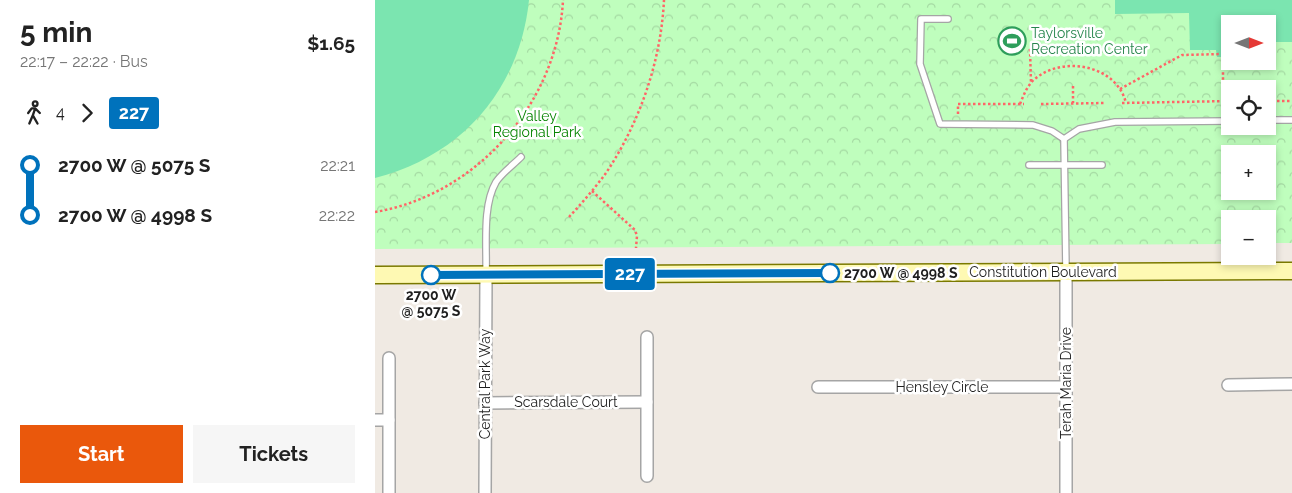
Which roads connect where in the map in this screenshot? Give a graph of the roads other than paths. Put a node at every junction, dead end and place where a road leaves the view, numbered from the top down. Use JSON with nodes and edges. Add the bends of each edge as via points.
{"nodes":[{"id":1,"x":948,"y":18,"type":"dead end"},
{"id":2,"x":1276,"y":120,"type":"edge"},
{"id":3,"x":1292,"y":120,"type":"edge"},
{"id":4,"x":1221,"y":121,"type":"edge"},
{"id":5,"x":1064,"y":139,"type":"junction"},
{"id":6,"x":521,"y":157,"type":"dead end"},
{"id":7,"x":1029,"y":165,"type":"dead end"},
{"id":8,"x":1065,"y":165,"type":"junction"},
{"id":9,"x":1102,"y":165,"type":"dead end"},
{"id":10,"x":1292,"y":270,"type":"edge"},
{"id":11,"x":1066,"y":272,"type":"junction"},
{"id":12,"x":375,"y":275,"type":"edge"},
{"id":13,"x":486,"y":275,"type":"junction"},
{"id":14,"x":647,"y":337,"type":"dead end"},
{"id":15,"x":389,"y":358,"type":"dead end"},
{"id":16,"x":1292,"y":384,"type":"edge"},
{"id":17,"x":1228,"y":385,"type":"dead end"},
{"id":18,"x":818,"y":387,"type":"dead end"},
{"id":19,"x":1066,"y":387,"type":"junction"},
{"id":20,"x":647,"y":402,"type":"junction"},
{"id":21,"x":485,"y":403,"type":"junction"},
{"id":22,"x":375,"y":420,"type":"edge"},
{"id":23,"x":389,"y":420,"type":"junction"},
{"id":24,"x":647,"y":476,"type":"dead end"},
{"id":25,"x":389,"y":493,"type":"edge"},
{"id":26,"x":485,"y":493,"type":"edge"},
{"id":27,"x":1066,"y":493,"type":"edge"}],
"edges":[{"from":1,"to":5,"type":"lane","via":[[921,19],[920,64],[940,124],[1033,124],[1052,130]]},
{"from":2,"to":3,"type":"lane"},
{"from":4,"to":5,"type":"lane","via":[[1115,122],[1079,129]]},
{"from":5,"to":8,"type":"lane"},
{"from":6,"to":13,"type":"lane","via":[[497,180],[490,194]]},
{"from":7,"to":8,"type":"lane"},
{"from":8,"to":9,"type":"lane"},
{"from":8,"to":11,"type":"lane"},
{"from":10,"to":11,"type":"main road","name":"Constitution Boulevard"},
{"from":11,"to":13,"type":"main road","name":"Constitution Boulevard"},
{"from":11,"to":19,"type":"street","name":"Terah Maria Drive"},
{"from":12,"to":13,"type":"main road","name":"Constitution Boulevard"},
{"from":13,"to":21,"type":"street","name":"Central Park Way"},
{"from":14,"to":20,"type":"street"},
{"from":15,"to":23,"type":"street"},
{"from":16,"to":17,"type":"street"},
{"from":18,"to":19,"type":"street","name":"Hensley Circle"},
{"from":19,"to":27,"type":"street","name":"Terah Maria Drive"},
{"from":20,"to":21,"type":"street","name":"Scarsdale Court"},
{"from":20,"to":24,"type":"street"},
{"from":21,"to":26,"type":"street","name":"Central Park Way"},
{"from":22,"to":23,"type":"street"},
{"from":23,"to":25,"type":"street"}]}
